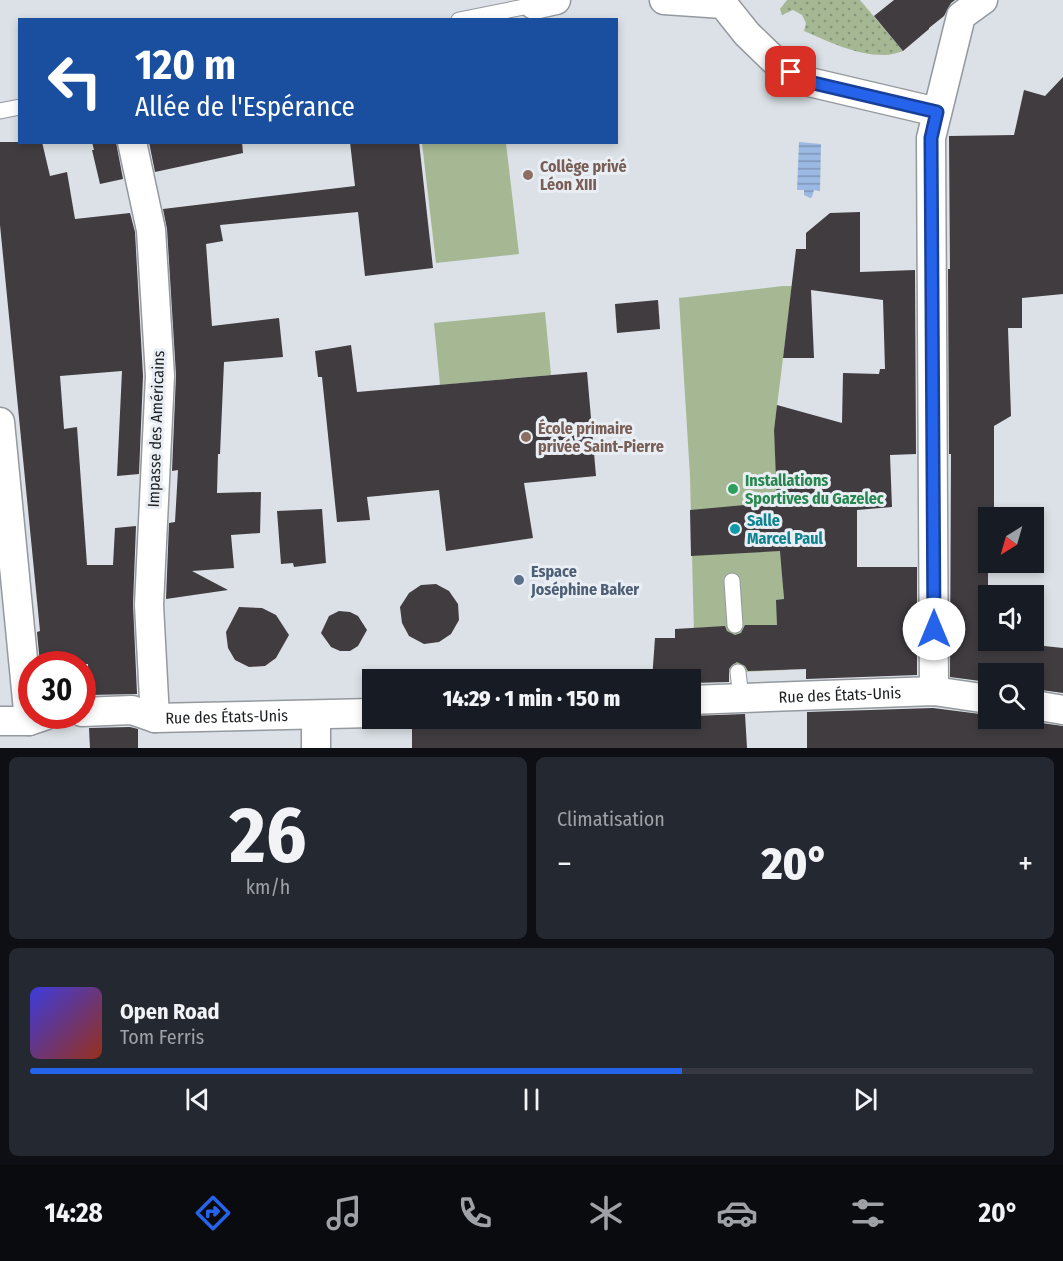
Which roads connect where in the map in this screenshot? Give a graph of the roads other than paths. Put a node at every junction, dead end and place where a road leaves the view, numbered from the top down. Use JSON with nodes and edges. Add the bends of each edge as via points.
{"nodes":[{"id":1,"x":664,"y":0,"type":"edge"},
{"id":2,"x":983,"y":0,"type":"edge"},
{"id":3,"x":545,"y":2,"type":"edge"},
{"id":4,"x":469,"y":18,"type":"edge"},
{"id":5,"x":18,"y":107,"type":"edge"},
{"id":6,"x":0,"y":111,"type":"edge"},
{"id":7,"x":937,"y":112,"type":"junction"},
{"id":8,"x":132,"y":144,"type":"edge"},
{"id":9,"x":0,"y":422,"type":"edge"},
{"id":10,"x":732,"y":581,"type":"dead end"},
{"id":11,"x":735,"y":625,"type":"dead end"},
{"id":12,"x":29,"y":651,"type":"edge"},
{"id":13,"x":934,"y":691,"type":"junction"},
{"id":14,"x":701,"y":697,"type":"edge"},
{"id":15,"x":978,"y":698,"type":"edge"},
{"id":16,"x":1044,"y":707,"type":"edge"},
{"id":17,"x":1063,"y":710,"type":"edge"},
{"id":18,"x":96,"y":711,"type":"edge"},
{"id":19,"x":362,"y":713,"type":"edge"},
{"id":20,"x":318,"y":715,"type":"junction"},
{"id":21,"x":155,"y":718,"type":"junction"},
{"id":22,"x":18,"y":720,"type":"edge"},
{"id":23,"x":0,"y":721,"type":"edge"},
{"id":24,"x":316,"y":748,"type":"edge"}],
"edges":[{"from":1,"to":7,"type":"street","via":[[723,4],[777,63],[805,81]]},
{"from":2,"to":7,"type":"street","via":[[961,16]]},
{"from":3,"to":4,"type":"lane"},
{"from":5,"to":6,"type":"lane"},
{"from":7,"to":13,"type":"street","via":[[931,138]]},
{"from":8,"to":21,"type":"street","name":"Impasse des Américains","via":[[151,230],[160,376],[149,605]]},
{"from":9,"to":12,"type":"street"},
{"from":10,"to":11,"type":"lane"},
{"from":13,"to":14,"type":"street","name":"Rue des États-Unis","via":[[740,685]]},
{"from":13,"to":15,"type":"street","name":"Rue des États-Unis"},
{"from":16,"to":17,"type":"street"},
{"from":18,"to":21,"type":"street","name":"Rue des États-Unis","via":[[132,710]]},
{"from":19,"to":20,"type":"street","name":"Rue des États-Unis"},
{"from":20,"to":21,"type":"street","name":"Rue des États-Unis"},
{"from":20,"to":24,"type":"street"},
{"from":22,"to":23,"type":"street"}]}
